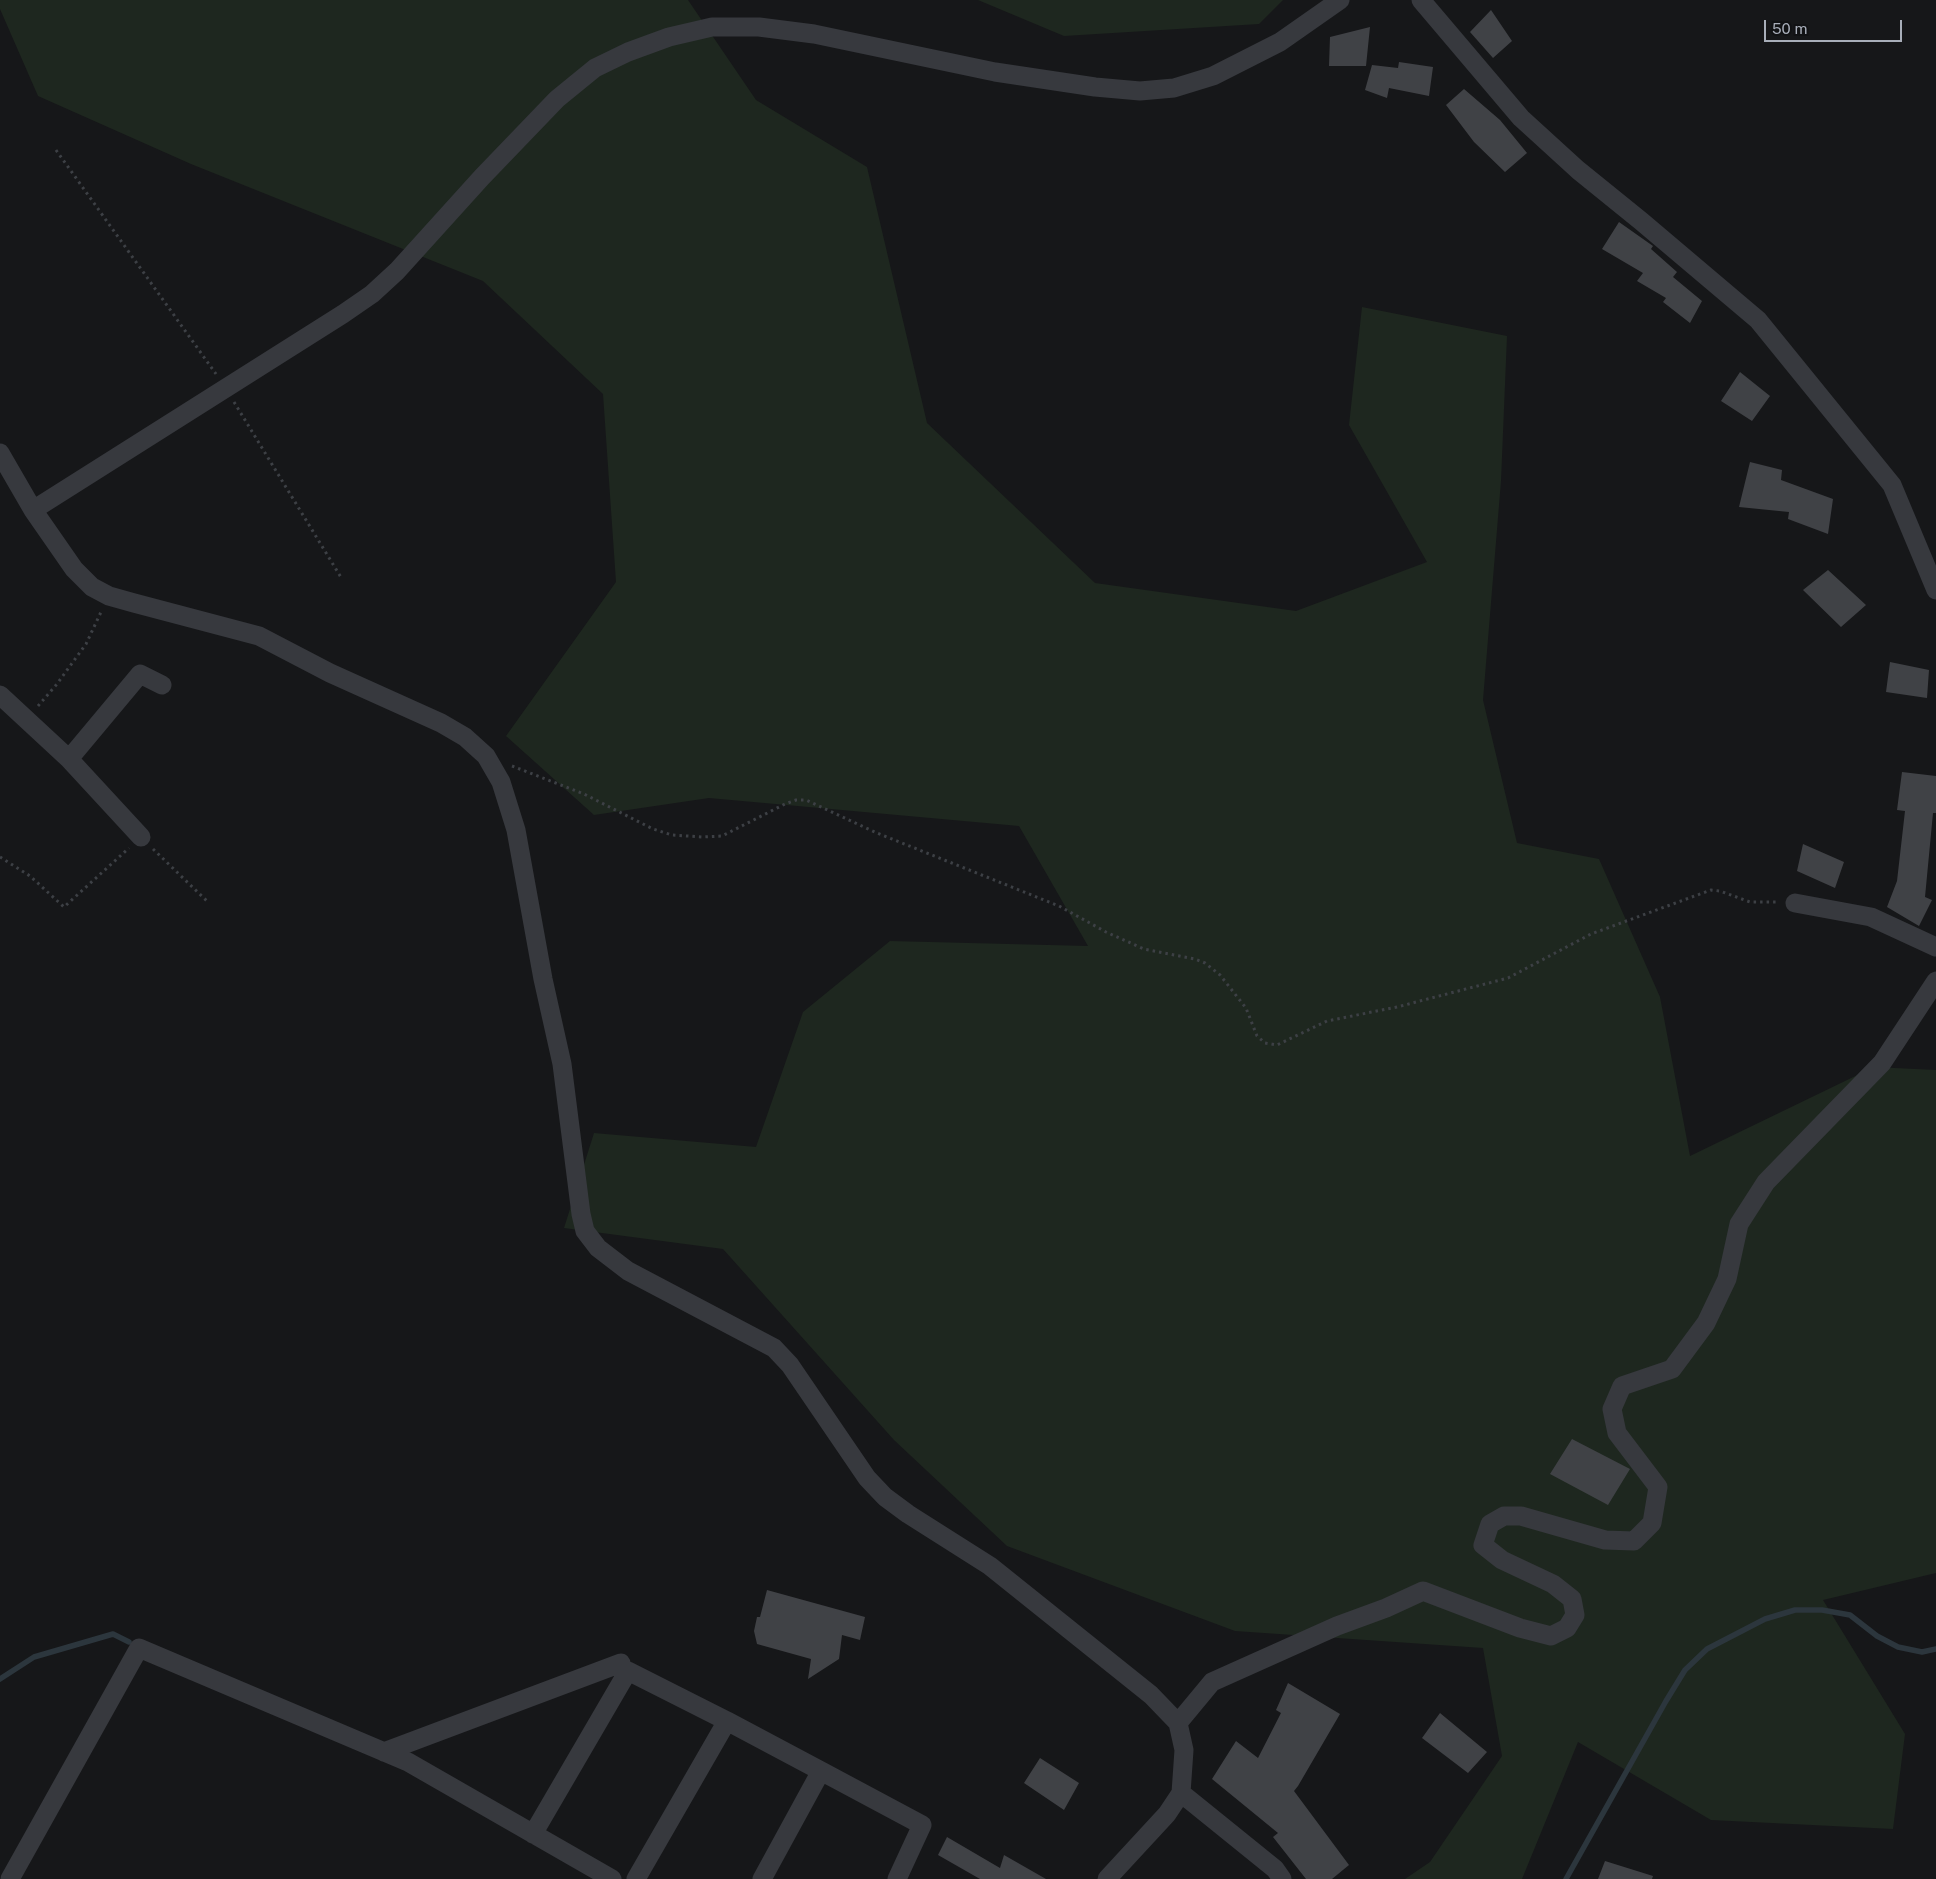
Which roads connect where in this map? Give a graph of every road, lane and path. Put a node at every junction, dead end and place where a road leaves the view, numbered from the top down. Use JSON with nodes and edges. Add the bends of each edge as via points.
{"nodes":[{"id":1,"x":1340,"y":0,"type":"edge"},
{"id":2,"x":1420,"y":0,"type":"edge"},
{"id":3,"x":56,"y":150,"type":"dead end"},
{"id":4,"x":225,"y":388,"type":"junction"},
{"id":5,"x":0,"y":453,"type":"edge"},
{"id":6,"x":33,"y":510,"type":"junction"},
{"id":7,"x":342,"y":579,"type":"dead end"},
{"id":8,"x":1936,"y":590,"type":"edge"},
{"id":9,"x":109,"y":596,"type":"junction"},
{"id":10,"x":162,"y":685,"type":"dead end"},
{"id":11,"x":0,"y":695,"type":"edge"},
{"id":12,"x":27,"y":719,"type":"junction"},
{"id":13,"x":486,"y":756,"type":"junction"},
{"id":14,"x":69,"y":759,"type":"junction"},
{"id":15,"x":141,"y":837,"type":"junction"},
{"id":16,"x":0,"y":857,"type":"edge"},
{"id":17,"x":208,"y":903,"type":"dead end"},
{"id":18,"x":1795,"y":903,"type":"joint"},
{"id":19,"x":1936,"y":947,"type":"edge"},
{"id":20,"x":1936,"y":981,"type":"edge"},
{"id":21,"x":621,"y":1663,"type":"dead end"},
{"id":22,"x":727,"y":1721,"type":"junction"},
{"id":23,"x":1178,"y":1723,"type":"junction"},
{"id":24,"x":384,"y":1752,"type":"junction"},
{"id":25,"x":820,"y":1771,"type":"junction"},
{"id":26,"x":1181,"y":1793,"type":"junction"},
{"id":27,"x":533,"y":1834,"type":"junction"},
{"id":28,"x":10,"y":1879,"type":"edge"},
{"id":29,"x":612,"y":1879,"type":"edge"},
{"id":30,"x":636,"y":1879,"type":"edge"},
{"id":31,"x":762,"y":1879,"type":"edge"},
{"id":32,"x":897,"y":1879,"type":"edge"},
{"id":33,"x":1107,"y":1879,"type":"edge"},
{"id":34,"x":1282,"y":1879,"type":"edge"}],
"edges":[{"from":1,"to":4,"type":"street","via":[[1280,42],[1213,76],[1174,88],[1140,91],[995,72],[814,34],[760,27],[712,27],[669,37],[595,68],[557,99],[398,271],[372,294]]},
{"from":2,"to":8,"type":"street","via":[[1521,118],[1578,170],[1758,320],[1892,484]]},
{"from":3,"to":4,"type":"path"},
{"from":4,"to":6,"type":"street"},
{"from":4,"to":7,"type":"path"},
{"from":5,"to":6,"type":"street"},
{"from":6,"to":9,"type":"street","via":[[74,569],[92,587]]},
{"from":9,"to":12,"type":"path","via":[[86,644]]},
{"from":9,"to":13,"type":"street","via":[[259,636],[330,673],[441,723],[465,737]]},
{"from":10,"to":14,"type":"street","via":[[140,674]]},
{"from":11,"to":12,"type":"street"},
{"from":12,"to":14,"type":"street"},
{"from":13,"to":18,"type":"path","via":[[584,794],[653,829],[672,835],[722,836],[785,804],[806,800],[877,833],[1059,906],[1144,949],[1205,963],[1220,975],[1246,1008],[1257,1036],[1265,1043],[1277,1045],[1327,1021],[1397,1007],[1508,978],[1591,934],[1711,890],[1750,902]]},
{"from":13,"to":23,"type":"street","via":[[501,782],[516,830],[562,1064],[585,1231],[598,1248],[628,1271],[774,1348],[790,1365],[867,1478],[885,1497],[990,1566],[1151,1696]]},
{"from":14,"to":15,"type":"street"},
{"from":15,"to":16,"type":"path","via":[[64,908],[30,876]]},
{"from":15,"to":17,"type":"path"},
{"from":18,"to":19,"type":"street","via":[[1871,917]]},
{"from":20,"to":23,"type":"street","via":[[1882,1063],[1766,1182],[1739,1224],[1727,1279],[1706,1323],[1672,1369],[1622,1386],[1612,1409],[1617,1433],[1658,1487],[1652,1523],[1634,1541],[1605,1540],[1521,1516],[1504,1516],[1490,1524],[1483,1545],[1502,1560],[1552,1584],[1572,1599],[1574,1615],[1567,1628],[1551,1636],[1520,1628],[1423,1591],[1212,1682]]},
{"from":21,"to":24,"type":"street"},
{"from":22,"to":25,"type":"street"},
{"from":22,"to":27,"type":"street","via":[[628,1671]]},
{"from":22,"to":30,"type":"street"},
{"from":23,"to":26,"type":"street","via":[[1184,1750]]},
{"from":24,"to":27,"type":"street","via":[[408,1762]]},
{"from":24,"to":28,"type":"street","via":[[139,1648]]},
{"from":25,"to":31,"type":"street"},
{"from":25,"to":32,"type":"street","via":[[922,1825]]},
{"from":26,"to":33,"type":"street","via":[[1167,1814]]},
{"from":26,"to":34,"type":"street","via":[[1275,1869]]},
{"from":27,"to":29,"type":"street"}]}
